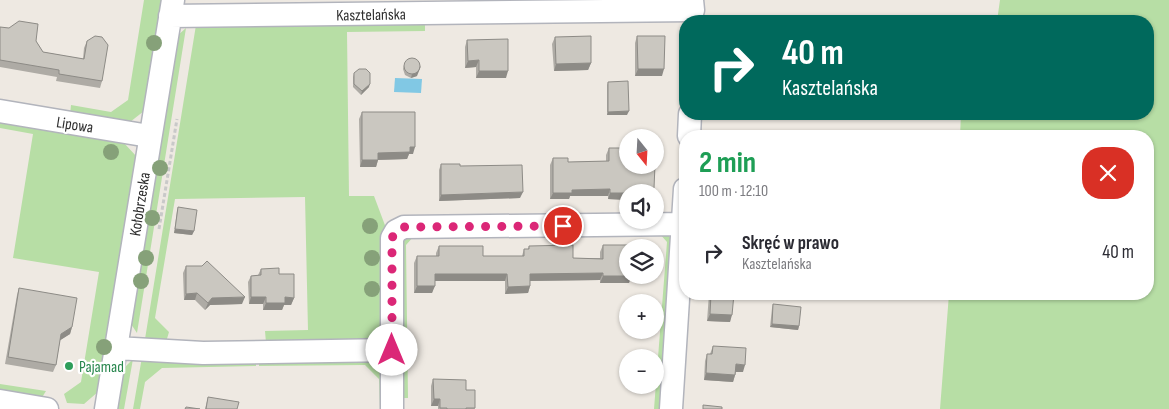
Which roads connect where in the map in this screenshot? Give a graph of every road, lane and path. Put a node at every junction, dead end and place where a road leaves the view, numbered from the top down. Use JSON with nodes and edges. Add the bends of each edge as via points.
{"nodes":[{"id":1,"x":171,"y":8,"type":"edge"},
{"id":2,"x":693,"y":11,"type":"edge"},
{"id":3,"x":0,"y":111,"type":"edge"},
{"id":4,"x":149,"y":136,"type":"junction"},
{"id":5,"x":679,"y":224,"type":"edge"},
{"id":6,"x":679,"y":274,"type":"edge"},
{"id":7,"x":116,"y":348,"type":"junction"},
{"id":8,"x":392,"y":350,"type":"junction"},
{"id":9,"x":0,"y":401,"type":"edge"},
{"id":10,"x":47,"y":409,"type":"edge"},
{"id":11,"x":106,"y":409,"type":"edge"},
{"id":12,"x":392,"y":409,"type":"edge"},
{"id":13,"x":671,"y":409,"type":"edge"}],
"edges":[{"from":1,"to":2,"type":"street","name":"Kasztelańska"},
{"from":1,"to":4,"type":"street","name":"Kołobrzeska"},
{"from":3,"to":4,"type":"street","name":"Lipowa"},
{"from":4,"to":7,"type":"street","name":"Kołobrzeska"},
{"from":5,"to":8,"type":"street","via":[[404,227],[392,238]]},
{"from":6,"to":13,"type":"street"},
{"from":7,"to":8,"type":"street","via":[[203,353]]},
{"from":7,"to":11,"type":"street","name":"Kołobrzeska"},
{"from":8,"to":12,"type":"street"},
{"from":9,"to":10,"type":"street"}]}
